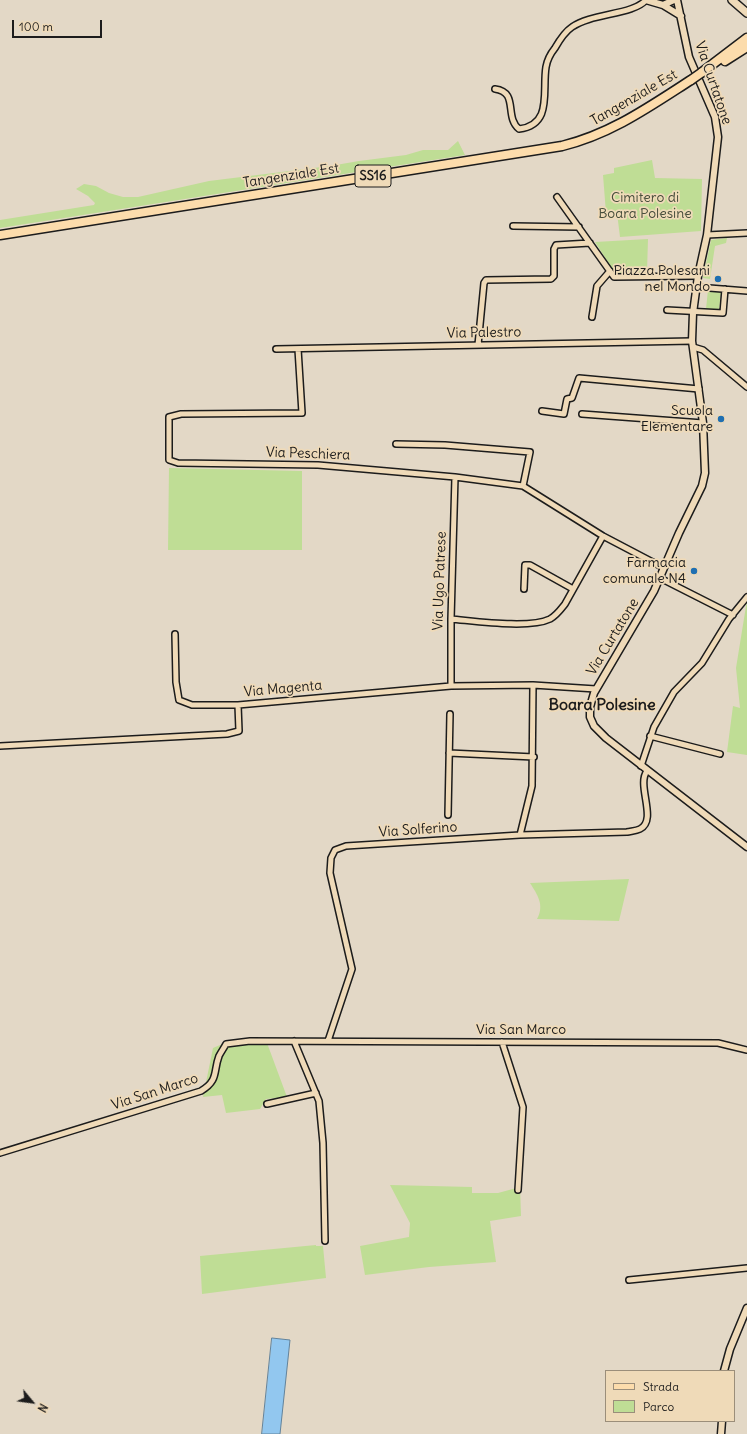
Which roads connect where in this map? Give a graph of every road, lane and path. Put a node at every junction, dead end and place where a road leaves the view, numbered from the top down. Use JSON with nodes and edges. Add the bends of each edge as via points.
{"nodes":[{"id":1,"x":649,"y":0,"type":"edge"},
{"id":2,"x":675,"y":0,"type":"edge"},
{"id":3,"x":732,"y":0,"type":"edge"},
{"id":4,"x":736,"y":0,"type":"edge"},
{"id":5,"x":747,"y":3,"type":"edge"},
{"id":6,"x":663,"y":5,"type":"junction"},
{"id":7,"x":747,"y":13,"type":"edge"},
{"id":8,"x":681,"y":16,"type":"junction"},
{"id":9,"x":747,"y":40,"type":"edge"},
{"id":10,"x":495,"y":89,"type":"dead end"},
{"id":11,"x":557,"y":197,"type":"dead end"},
{"id":12,"x":513,"y":226,"type":"dead end"},
{"id":13,"x":579,"y":227,"type":"junction"},
{"id":14,"x":747,"y":233,"type":"edge"},
{"id":15,"x":0,"y":235,"type":"edge"},
{"id":16,"x":707,"y":235,"type":"junction"},
{"id":17,"x":590,"y":243,"type":"junction"},
{"id":18,"x":610,"y":271,"type":"junction"},
{"id":19,"x":698,"y":276,"type":"junction"},
{"id":20,"x":697,"y":287,"type":"junction"},
{"id":21,"x":725,"y":289,"type":"junction"},
{"id":22,"x":747,"y":291,"type":"edge"},
{"id":23,"x":667,"y":310,"type":"dead end"},
{"id":24,"x":694,"y":310,"type":"junction"},
{"id":25,"x":592,"y":317,"type":"dead end"},
{"id":26,"x":693,"y":344,"type":"junction"},
{"id":27,"x":478,"y":345,"type":"junction"},
{"id":28,"x":298,"y":348,"type":"junction"},
{"id":29,"x":276,"y":349,"type":"dead end"},
{"id":30,"x":747,"y":387,"type":"edge"},
{"id":31,"x":699,"y":389,"type":"junction"},
{"id":32,"x":542,"y":411,"type":"dead end"},
{"id":33,"x":582,"y":414,"type":"dead end"},
{"id":34,"x":703,"y":424,"type":"junction"},
{"id":35,"x":396,"y":444,"type":"dead end"},
{"id":36,"x":455,"y":477,"type":"junction"},
{"id":37,"x":523,"y":486,"type":"junction"},
{"id":38,"x":603,"y":536,"type":"junction"},
{"id":39,"x":664,"y":568,"type":"junction"},
{"id":40,"x":660,"y":578,"type":"junction"},
{"id":41,"x":573,"y":589,"type":"junction"},
{"id":42,"x":524,"y":590,"type":"dead end"},
{"id":43,"x":747,"y":597,"type":"edge"},
{"id":44,"x":733,"y":615,"type":"junction"},
{"id":45,"x":451,"y":619,"type":"junction"},
{"id":46,"x":175,"y":634,"type":"dead end"},
{"id":47,"x":533,"y":685,"type":"junction"},
{"id":48,"x":451,"y":686,"type":"junction"},
{"id":49,"x":596,"y":690,"type":"junction"},
{"id":50,"x":238,"y":705,"type":"junction"},
{"id":51,"x":450,"y":714,"type":"dead end"},
{"id":52,"x":650,"y":736,"type":"junction"},
{"id":53,"x":0,"y":746,"type":"edge"},
{"id":54,"x":450,"y":754,"type":"junction"},
{"id":55,"x":720,"y":754,"type":"dead end"},
{"id":56,"x":534,"y":757,"type":"junction"},
{"id":57,"x":641,"y":766,"type":"junction"},
{"id":58,"x":647,"y":771,"type":"junction"},
{"id":59,"x":448,"y":815,"type":"dead end"},
{"id":60,"x":520,"y":835,"type":"junction"},
{"id":61,"x":747,"y":847,"type":"edge"},
{"id":62,"x":294,"y":1041,"type":"junction"},
{"id":63,"x":328,"y":1041,"type":"junction"},
{"id":64,"x":502,"y":1042,"type":"junction"},
{"id":65,"x":747,"y":1050,"type":"edge"},
{"id":66,"x":316,"y":1093,"type":"junction"},
{"id":67,"x":267,"y":1104,"type":"dead end"},
{"id":68,"x":0,"y":1153,"type":"edge"},
{"id":69,"x":518,"y":1190,"type":"dead end"},
{"id":70,"x":326,"y":1241,"type":"dead end"},
{"id":71,"x":747,"y":1268,"type":"edge"},
{"id":72,"x":629,"y":1280,"type":"dead end"},
{"id":73,"x":747,"y":1308,"type":"edge"},
{"id":74,"x":724,"y":1370,"type":"edge"},
{"id":75,"x":722,"y":1422,"type":"edge"},
{"id":76,"x":722,"y":1434,"type":"edge"}],
"edges":[{"from":1,"to":6,"type":"street"},
{"from":1,"to":10,"type":"street","via":[[637,7],[601,15],[571,27],[554,49],[546,66],[543,113],[531,126],[517,128],[512,121],[511,100],[506,93]]},
{"from":2,"to":6,"type":"street"},
{"from":2,"to":8,"type":"street","name":"Via Curtatone"},
{"from":3,"to":7,"type":"main road"},
{"from":4,"to":5,"type":"main road"},
{"from":6,"to":8,"type":"street"},
{"from":8,"to":16,"type":"street","name":"Via Curtatone","via":[[688,57],[718,126]]},
{"from":9,"to":15,"type":"main road","name":"Tangenziale Est","number":"SS16","bridge":true,"via":[[710,68],[615,127],[588,139],[562,146]]},
{"from":11,"to":13,"type":"street"},
{"from":12,"to":13,"type":"street"},
{"from":13,"to":17,"type":"street"},
{"from":14,"to":16,"type":"street"},
{"from":16,"to":19,"type":"street","name":"Via Curtatone"},
{"from":17,"to":18,"type":"street"},
{"from":17,"to":27,"type":"street","via":[[556,245],[554,276],[551,279],[486,280]]},
{"from":18,"to":19,"type":"street","via":[[614,277]]},
{"from":18,"to":25,"type":"street","via":[[597,286]]},
{"from":19,"to":20,"type":"street","name":"Via Curtatone"},
{"from":20,"to":21,"type":"street"},
{"from":20,"to":24,"type":"street","name":"Via Curtatone"},
{"from":21,"to":22,"type":"street"},
{"from":21,"to":24,"type":"street","via":[[723,313]]},
{"from":23,"to":24,"type":"street"},
{"from":24,"to":26,"type":"street","name":"Via Curtatone"},
{"from":26,"to":27,"type":"street","name":"Via Palestro"},
{"from":26,"to":30,"type":"street"},
{"from":26,"to":31,"type":"street","name":"Via Curtatone"},
{"from":27,"to":28,"type":"street","name":"Via Palestro"},
{"from":28,"to":29,"type":"street","name":"Via Palestro"},
{"from":28,"to":36,"type":"street","name":"Via Peschiera","via":[[302,413],[181,414],[169,417],[169,460],[178,463],[318,465]]},
{"from":31,"to":32,"type":"street","via":[[579,378],[572,398],[567,399],[564,414]]},
{"from":31,"to":34,"type":"street","name":"Via Curtatone"},
{"from":33,"to":34,"type":"street"},
{"from":34,"to":39,"type":"street","name":"Via Curtatone","via":[[705,460],[702,486]]},
{"from":35,"to":37,"type":"street","via":[[530,452]]},
{"from":36,"to":37,"type":"street","name":"Via Peschiera"},
{"from":36,"to":45,"type":"street","name":"Via Ugo Patrese"},
{"from":37,"to":38,"type":"street","name":"Via Peschiera"},
{"from":38,"to":39,"type":"street","name":"Via Peschiera"},
{"from":38,"to":41,"type":"street"},
{"from":39,"to":40,"type":"street","name":"Via Curtatone"},
{"from":40,"to":44,"type":"street"},
{"from":40,"to":49,"type":"street","name":"Via Curtatone"},
{"from":41,"to":42,"type":"street","via":[[530,565],[525,565]]},
{"from":41,"to":45,"type":"street","via":[[560,610],[550,619],[540,622]]},
{"from":43,"to":44,"type":"street"},
{"from":44,"to":52,"type":"street","via":[[702,663],[674,692]]},
{"from":45,"to":48,"type":"street","name":"Via Ugo Patrese"},
{"from":46,"to":50,"type":"street","via":[[179,700],[192,705]]},
{"from":47,"to":48,"type":"street","name":"Via Magenta"},
{"from":47,"to":49,"type":"street","name":"Via Magenta"},
{"from":47,"to":56,"type":"street"},
{"from":48,"to":50,"type":"street","name":"Via Magenta"},
{"from":49,"to":57,"type":"street","name":"Via Curtatone","via":[[590,712],[594,726]]},
{"from":50,"to":53,"type":"street","name":"Via Magenta","via":[[239,731],[227,734]]},
{"from":51,"to":54,"type":"street"},
{"from":52,"to":55,"type":"street"},
{"from":52,"to":57,"type":"street"},
{"from":54,"to":56,"type":"street"},
{"from":54,"to":59,"type":"street"},
{"from":56,"to":60,"type":"street","via":[[532,786]]},
{"from":57,"to":58,"type":"street","name":"Via Curtatone"},
{"from":58,"to":60,"type":"street","name":"Via Solferino","via":[[643,779],[646,820],[640,829],[627,832]]},
{"from":58,"to":61,"type":"street","name":"Via Curtatone"},
{"from":60,"to":63,"type":"street","name":"Via Solferino","via":[[346,846],[335,850],[331,858],[330,873],[352,969]]},
{"from":62,"to":63,"type":"street","name":"Via San Marco"},
{"from":62,"to":66,"type":"street"},
{"from":62,"to":68,"type":"street","name":"Via San Marco","via":[[226,1044],[219,1056],[211,1086],[201,1091]]},
{"from":63,"to":64,"type":"street","name":"Via San Marco"},
{"from":64,"to":65,"type":"street","name":"Via San Marco","via":[[718,1043]]},
{"from":64,"to":69,"type":"street","via":[[523,1107]]},
{"from":66,"to":67,"type":"street"},
{"from":66,"to":70,"type":"street","via":[[323,1143]]},
{"from":71,"to":72,"type":"street"},
{"from":73,"to":74,"type":"street"},
{"from":75,"to":76,"type":"street"}]}
